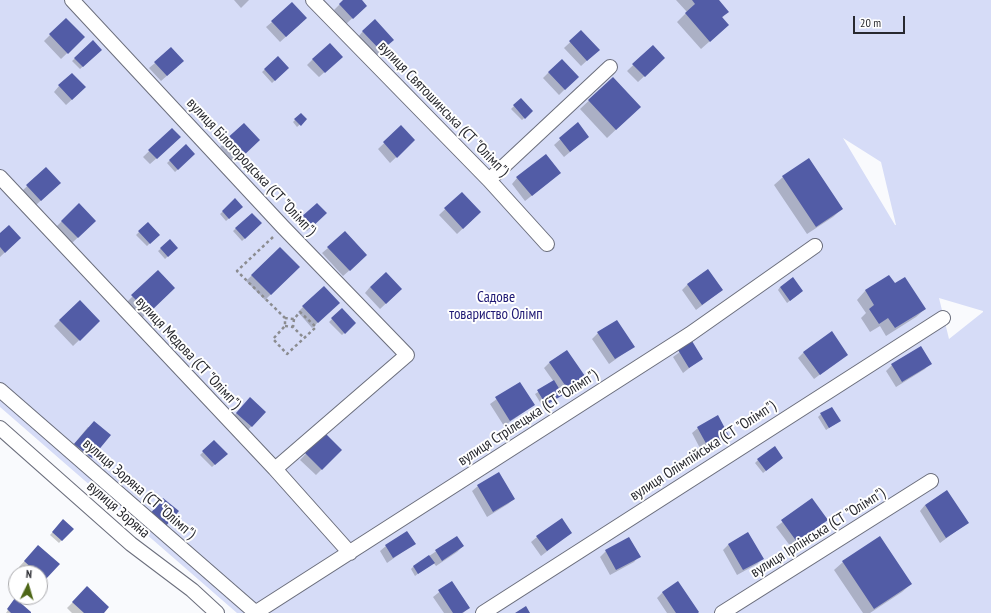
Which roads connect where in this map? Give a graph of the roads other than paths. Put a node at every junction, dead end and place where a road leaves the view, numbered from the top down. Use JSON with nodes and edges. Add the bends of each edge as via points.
{"nodes":[{"id":1,"x":72,"y":0,"type":"edge"},
{"id":2,"x":312,"y":0,"type":"edge"},
{"id":3,"x":610,"y":67,"type":"dead end"},
{"id":4,"x":0,"y":177,"type":"edge"},
{"id":5,"x":489,"y":180,"type":"junction"},
{"id":6,"x":547,"y":244,"type":"dead end"},
{"id":7,"x":815,"y":246,"type":"dead end"},
{"id":8,"x":943,"y":318,"type":"dead end"},
{"id":9,"x":0,"y":390,"type":"edge"},
{"id":10,"x":0,"y":428,"type":"edge"},
{"id":11,"x":275,"y":469,"type":"junction"},
{"id":12,"x":931,"y":481,"type":"dead end"},
{"id":13,"x":350,"y":553,"type":"junction"},
{"id":14,"x":217,"y":613,"type":"edge"},
{"id":15,"x":256,"y":613,"type":"edge"},
{"id":16,"x":483,"y":613,"type":"edge"},
{"id":17,"x":722,"y":613,"type":"edge"}],
"edges":[{"from":1,"to":11,"type":"street","name":"вулиця Білогородська (СТ \"Олімп\")","via":[[283,227],[407,355]]},
{"from":2,"to":5,"type":"street","name":"вулиця Святошинська (СТ \"Олімп\")"},
{"from":3,"to":5,"type":"street"},
{"from":4,"to":11,"type":"street","name":"вулиця Медова (СТ \"Олімп\")"},
{"from":5,"to":6,"type":"street","name":"вулиця Святошинська (СТ \"Олімп\")"},
{"from":7,"to":13,"type":"street","name":"вулиця Стрілецька (СТ \"Олімп\")","via":[[690,334]]},
{"from":8,"to":16,"type":"street","name":"вулиця Олімпійська (СТ \"Олімп\")"},
{"from":9,"to":15,"type":"street","name":"вулиця Зоряна (СТ \"Олімп\")"},
{"from":10,"to":14,"type":"street","name":"вулиця Зоряна","via":[[131,544],[192,590]]},
{"from":11,"to":13,"type":"street","name":"вулиця Медова (СТ \"Олімп\")"},
{"from":12,"to":17,"type":"street","name":"вулиця Ірпінська (СТ \"Олімп\")"},
{"from":13,"to":15,"type":"street","name":"вулиця Стрілецька (СТ \"Олімп\")"}]}
